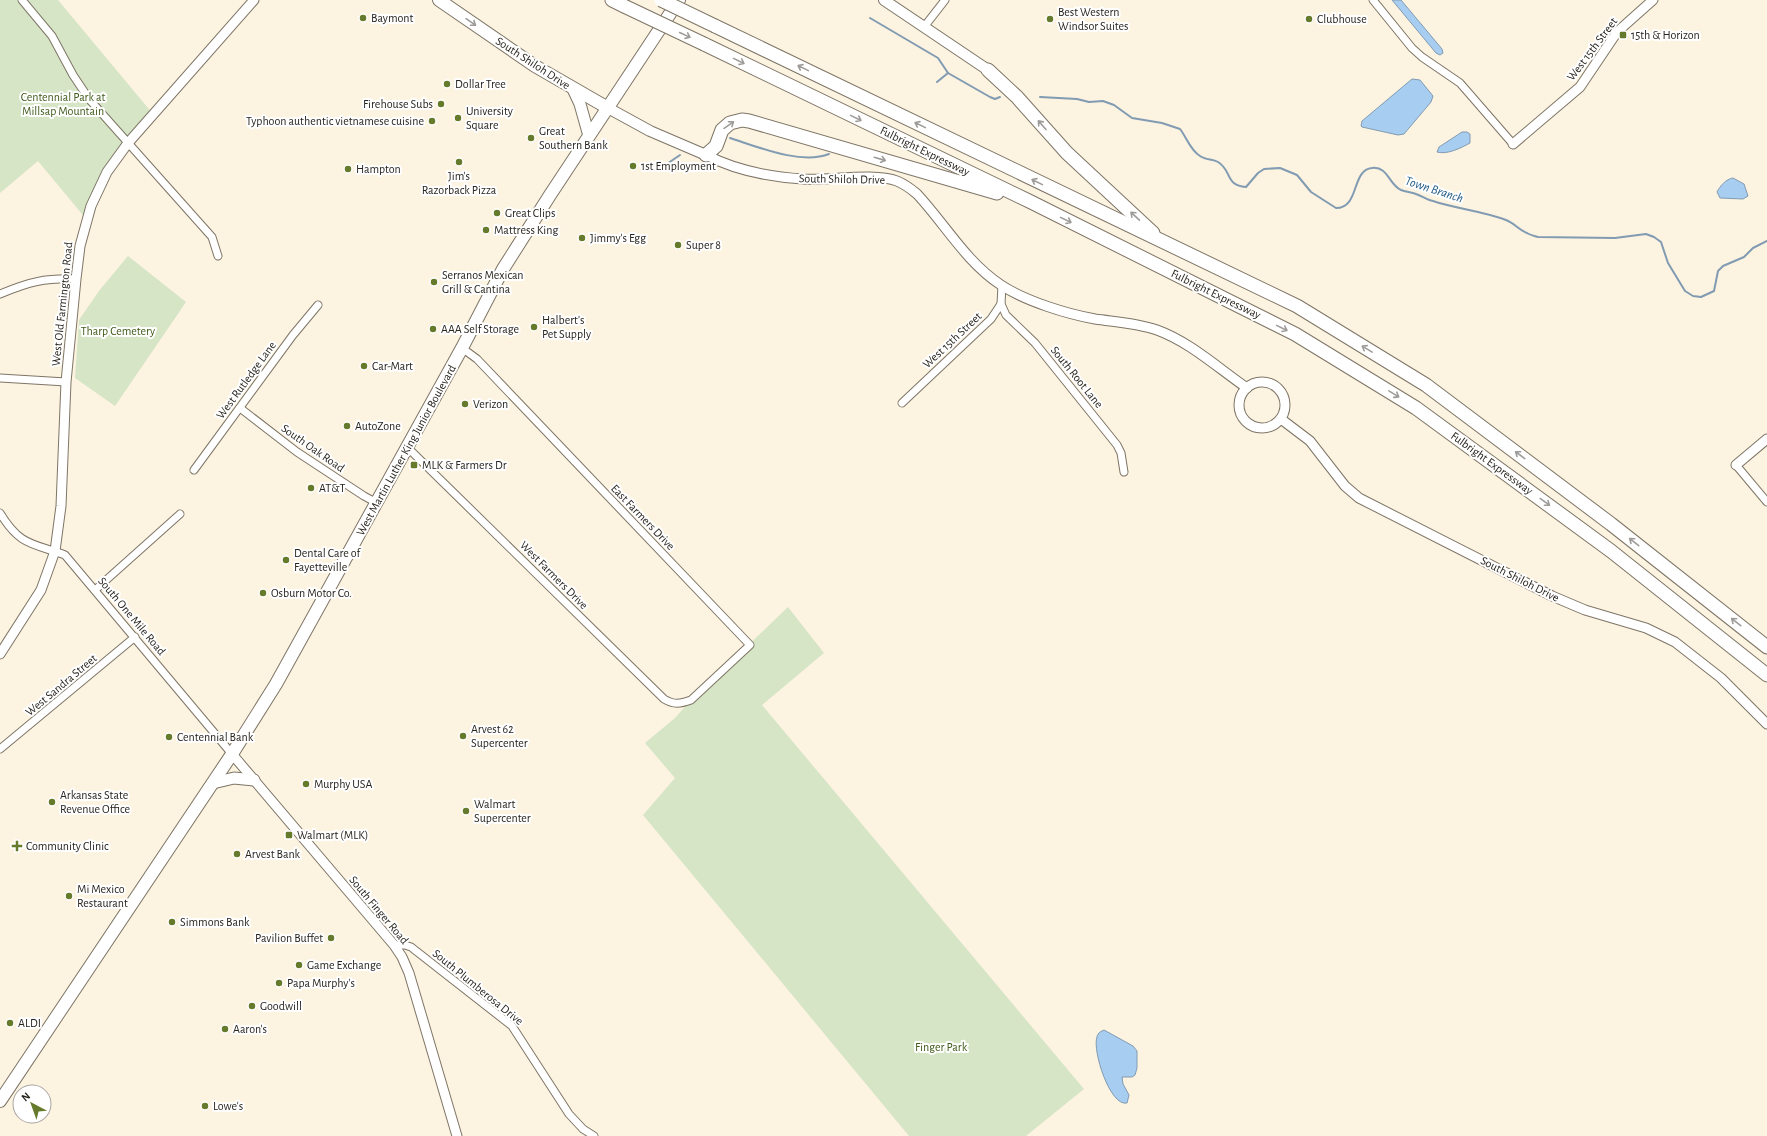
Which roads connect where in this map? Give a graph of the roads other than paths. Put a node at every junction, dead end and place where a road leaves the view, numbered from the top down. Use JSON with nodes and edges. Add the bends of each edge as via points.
{"nodes":[{"id":1,"x":22,"y":0,"type":"edge"},
{"id":2,"x":254,"y":0,"type":"edge"},
{"id":3,"x":438,"y":0,"type":"edge"},
{"id":4,"x":612,"y":0,"type":"edge"},
{"id":5,"x":662,"y":0,"type":"edge"},
{"id":6,"x":679,"y":0,"type":"edge"},
{"id":7,"x":884,"y":0,"type":"edge"},
{"id":8,"x":945,"y":0,"type":"edge"},
{"id":9,"x":1373,"y":0,"type":"edge"},
{"id":10,"x":1653,"y":0,"type":"edge"},
{"id":11,"x":924,"y":28,"type":"junction"},
{"id":12,"x":988,"y":70,"type":"joint"},
{"id":13,"x":573,"y":89,"type":"junction"},
{"id":14,"x":608,"y":108,"type":"junction"},
{"id":15,"x":589,"y":136,"type":"junction"},
{"id":16,"x":128,"y":143,"type":"junction"},
{"id":17,"x":1513,"y":144,"type":"joint"},
{"id":18,"x":706,"y":155,"type":"junction"},
{"id":19,"x":1031,"y":202,"type":"junction"},
{"id":20,"x":1163,"y":242,"type":"junction"},
{"id":21,"x":218,"y":256,"type":"dead end"},
{"id":22,"x":76,"y":279,"type":"junction"},
{"id":23,"x":1002,"y":285,"type":"junction"},
{"id":24,"x":0,"y":294,"type":"edge"},
{"id":25,"x":1001,"y":304,"type":"junction"},
{"id":26,"x":318,"y":305,"type":"dead end"},
{"id":27,"x":462,"y":348,"type":"junction"},
{"id":28,"x":0,"y":378,"type":"edge"},
{"id":29,"x":66,"y":382,"type":"junction"},
{"id":30,"x":1246,"y":388,"type":"junction"},
{"id":31,"x":902,"y":404,"type":"dead end"},
{"id":32,"x":240,"y":408,"type":"junction"},
{"id":33,"x":1281,"y":419,"type":"junction"},
{"id":34,"x":1767,"y":439,"type":"edge"},
{"id":35,"x":407,"y":447,"type":"junction"},
{"id":36,"x":1736,"y":465,"type":"joint"},
{"id":37,"x":194,"y":470,"type":"dead end"},
{"id":38,"x":1124,"y":472,"type":"dead end"},
{"id":39,"x":1767,"y":502,"type":"edge"},
{"id":40,"x":377,"y":503,"type":"junction"},
{"id":41,"x":0,"y":513,"type":"edge"},
{"id":42,"x":180,"y":514,"type":"dead end"},
{"id":43,"x":55,"y":551,"type":"junction"},
{"id":44,"x":95,"y":590,"type":"junction"},
{"id":45,"x":135,"y":638,"type":"junction"},
{"id":46,"x":1767,"y":647,"type":"edge"},
{"id":47,"x":0,"y":654,"type":"edge"},
{"id":48,"x":1767,"y":675,"type":"edge"},
{"id":49,"x":691,"y":700,"type":"joint"},
{"id":50,"x":1767,"y":724,"type":"edge"},
{"id":51,"x":0,"y":749,"type":"edge"},
{"id":52,"x":232,"y":754,"type":"junction"},
{"id":53,"x":254,"y":780,"type":"junction"},
{"id":54,"x":213,"y":783,"type":"junction"},
{"id":55,"x":394,"y":945,"type":"junction"},
{"id":56,"x":0,"y":1101,"type":"edge"},
{"id":57,"x":457,"y":1136,"type":"edge"},
{"id":58,"x":594,"y":1136,"type":"edge"}],
"edges":[{"from":1,"to":16,"type":"street","via":[[52,36],[80,87]]},
{"from":2,"to":16,"type":"street","name":"West Old Farmington Road"},
{"from":3,"to":13,"type":"highway","name":"South Shiloh Drive","one_way":true},
{"from":4,"to":19,"type":"highway","name":"Fulbright Expressway","one_way":true,"bridge":true},
{"from":20,"to":5,"type":"highway","name":"Fulbright Expressway","one_way":true,"bridge":true},
{"from":6,"to":14,"type":"highway","name":"West Martin Luther King Junior Boulevard"},
{"from":7,"to":11,"type":"main road"},
{"from":8,"to":11,"type":"street"},
{"from":9,"to":17,"type":"street","via":[[1412,48],[1460,83]]},
{"from":10,"to":17,"type":"street","name":"West 15th Street","via":[[1617,32],[1580,86]]},
{"from":11,"to":12,"type":"main road"},
{"from":20,"to":12,"type":"highway","one_way":true,"via":[[1066,153],[1017,97]]},
{"from":13,"to":14,"type":"highway","name":"South Shiloh Drive"},
{"from":13,"to":15,"type":"main road"},
{"from":14,"to":15,"type":"highway","name":"West Martin Luther King Junior Boulevard"},
{"from":14,"to":18,"type":"main road","name":"South Shiloh Drive","via":[[650,131]]},
{"from":15,"to":27,"type":"highway","name":"West Martin Luther King Junior Boulevard","via":[[504,269]]},
{"from":16,"to":21,"type":"street","via":[[212,237]]},
{"from":16,"to":22,"type":"street","name":"West Old Farmington Road","via":[[108,172],[91,206],[80,246]]},
{"from":18,"to":19,"type":"highway","one_way":true,"via":[[716,146],[722,130],[730,123],[749,121]]},
{"from":18,"to":23,"type":"street","name":"South Shiloh Drive","via":[[742,169],[778,176],[803,179],[895,180],[917,194],[976,264]]},
{"from":19,"to":48,"type":"highway","name":"Fulbright Expressway","one_way":true,"via":[[1295,334],[1416,408],[1611,551]]},
{"from":46,"to":20,"type":"highway","name":"Fulbright Expressway","one_way":true,"via":[[1611,524],[1426,384],[1297,306]]},
{"from":22,"to":24,"type":"street","via":[[38,280]]},
{"from":22,"to":29,"type":"street","name":"West Old Farmington Road"},
{"from":23,"to":25,"type":"street","name":"West 15th Street"},
{"from":23,"to":30,"type":"street","name":"South Shiloh Drive","via":[[1032,300],[1073,314],[1158,330],[1184,343]]},
{"from":25,"to":31,"type":"street","name":"West 15th Street","via":[[991,320]]},
{"from":25,"to":38,"type":"street","name":"South Root Lane","via":[[1006,315],[1042,351],[1117,445]]},
{"from":26,"to":32,"type":"street","name":"West Rutledge Lane"},
{"from":27,"to":35,"type":"highway","name":"West Martin Luther King Junior Boulevard"},
{"from":27,"to":49,"type":"street","name":"East Farmers Drive","via":[[477,359],[750,645]]},
{"from":28,"to":29,"type":"street"},
{"from":29,"to":43,"type":"street","name":"West Old Farmington Road","via":[[61,506]]},
{"from":30,"to":33,"type":"street","via":[[1255,382],[1263,381],[1277,386],[1285,398],[1285,413]]},
{"from":30,"to":33,"type":"street","via":[[1239,407],[1245,421],[1252,426],[1268,428]]},
{"from":32,"to":37,"type":"street","name":"West Rutledge Lane"},
{"from":32,"to":40,"type":"street","name":"South Oak Road","via":[[297,452]]},
{"from":33,"to":50,"type":"street","name":"South Shiloh Drive","via":[[1310,441],[1345,486],[1359,498],[1552,596],[1585,610],[1646,628],[1675,642],[1721,678]]},
{"from":34,"to":36,"type":"street"},
{"from":35,"to":40,"type":"highway","name":"West Martin Luther King Junior Boulevard"},
{"from":35,"to":49,"type":"street","name":"West Farmers Drive","via":[[664,699],[671,704]]},
{"from":36,"to":39,"type":"street"},
{"from":40,"to":52,"type":"highway","name":"West Martin Luther King Junior Boulevard","via":[[291,658]]},
{"from":41,"to":43,"type":"street","name":"South One Mile Road","via":[[19,538]]},
{"from":42,"to":44,"type":"street"},
{"from":43,"to":44,"type":"street","name":"South One Mile Road","via":[[65,554]]},
{"from":43,"to":47,"type":"street","name":"West Old Farmington Road","via":[[41,590]]},
{"from":44,"to":45,"type":"street","name":"South One Mile Road"},
{"from":45,"to":51,"type":"street","name":"West Sandra Street"},
{"from":45,"to":52,"type":"street","name":"South One Mile Road"},
{"from":52,"to":53,"type":"street","name":"South Finger Road"},
{"from":52,"to":54,"type":"highway","name":"West Martin Luther King Junior Boulevard"},
{"from":53,"to":54,"type":"main road","via":[[234,778]]},
{"from":53,"to":55,"type":"street","name":"South Finger Road"},
{"from":54,"to":56,"type":"highway","name":"West Martin Luther King Junior Boulevard"},
{"from":55,"to":57,"type":"street","name":"South Finger Road","via":[[409,973]]},
{"from":55,"to":58,"type":"street","name":"South Plumberosa Drive","via":[[411,947],[512,1026],[569,1114],[582,1129]]}]}
